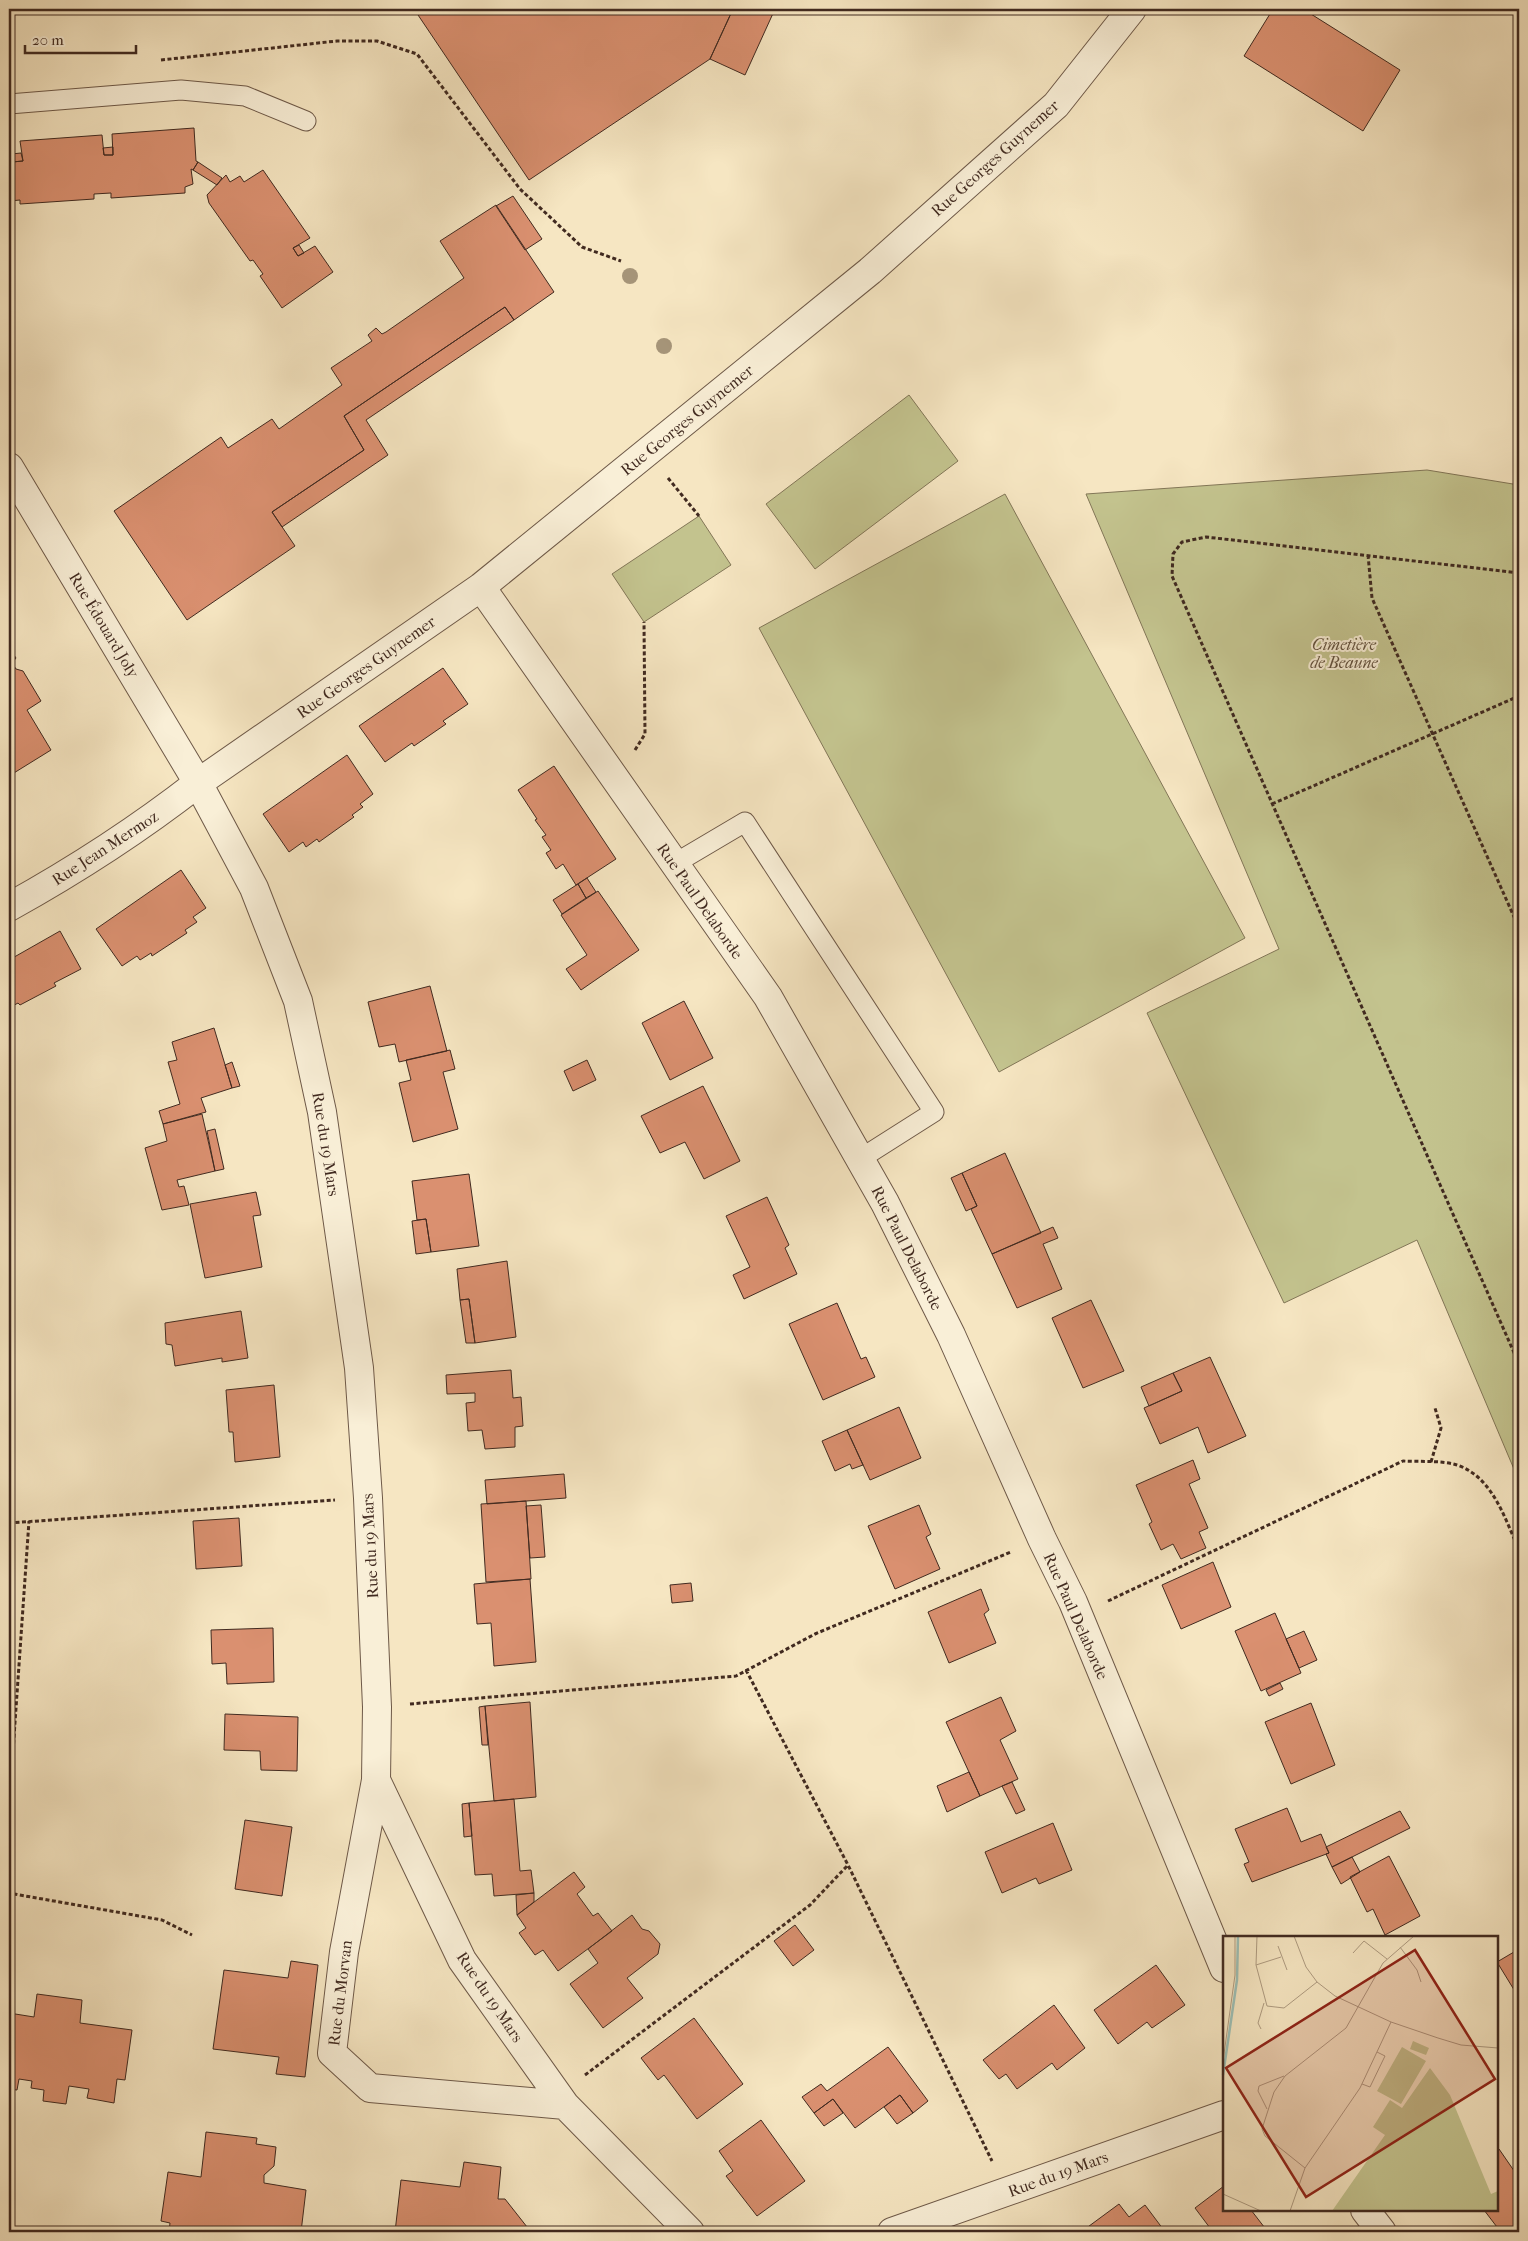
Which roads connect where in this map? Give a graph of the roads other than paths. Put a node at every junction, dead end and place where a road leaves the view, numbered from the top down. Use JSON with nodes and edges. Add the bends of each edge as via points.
{"nodes":[{"id":1,"x":1132,"y":9,"type":"edge"},
{"id":2,"x":9,"y":104,"type":"edge"},
{"id":3,"x":306,"y":122,"type":"dead end"},
{"id":4,"x":9,"y":467,"type":"edge"},
{"id":5,"x":480,"y":587,"type":"junction"},
{"id":6,"x":198,"y":783,"type":"junction"},
{"id":7,"x":674,"y":864,"type":"junction"},
{"id":8,"x":9,"y":907,"type":"edge"},
{"id":9,"x":860,"y":1159,"type":"junction"},
{"id":10,"x":376,"y":1780,"type":"junction"},
{"id":11,"x":1223,"y":1966,"type":"edge"},
{"id":12,"x":565,"y":2105,"type":"junction"},
{"id":13,"x":1223,"y":2115,"type":"edge"},
{"id":14,"x":1366,"y":2211,"type":"edge"},
{"id":15,"x":690,"y":2232,"type":"edge"},
{"id":16,"x":892,"y":2232,"type":"edge"},
{"id":17,"x":1382,"y":2232,"type":"edge"}],
"edges":[{"from":1,"to":5,"type":"street","name":"Rue Georges Guynemer","via":[[1056,106],[870,271]]},
{"from":2,"to":3,"type":"lane","via":[[180,90],[245,96]]},
{"from":4,"to":6,"type":"street","name":"Rue Édouard Joly"},
{"from":5,"to":6,"type":"street","name":"Rue Georges Guynemer"},
{"from":5,"to":7,"type":"street","name":"Rue Paul Delaborde"},
{"from":6,"to":8,"type":"street","name":"Rue Jean Mermoz","via":[[46,887]]},
{"from":6,"to":10,"type":"street","name":"Rue du 19 Mars","via":[[254,888],[298,1001],[322,1112],[359,1368],[377,1707]]},
{"from":7,"to":9,"type":"street","name":"Rue Paul Delaborde","via":[[768,998]]},
{"from":7,"to":9,"type":"lane","via":[[745,822],[934,1112]]},
{"from":9,"to":11,"type":"street","name":"Rue Paul Delaborde","via":[[951,1335],[1079,1615]]},
{"from":10,"to":12,"type":"street","name":"Rue du 19 Mars","via":[[462,1960]]},
{"from":10,"to":12,"type":"street","name":"Rue du Morvan","via":[[344,1952],[332,2053],[370,2088]]},
{"from":12,"to":15,"type":"street","name":"Rue du 19 Mars"},
{"from":13,"to":16,"type":"street","name":"Rue du 19 Mars"},
{"from":14,"to":17,"type":"street"}]}
